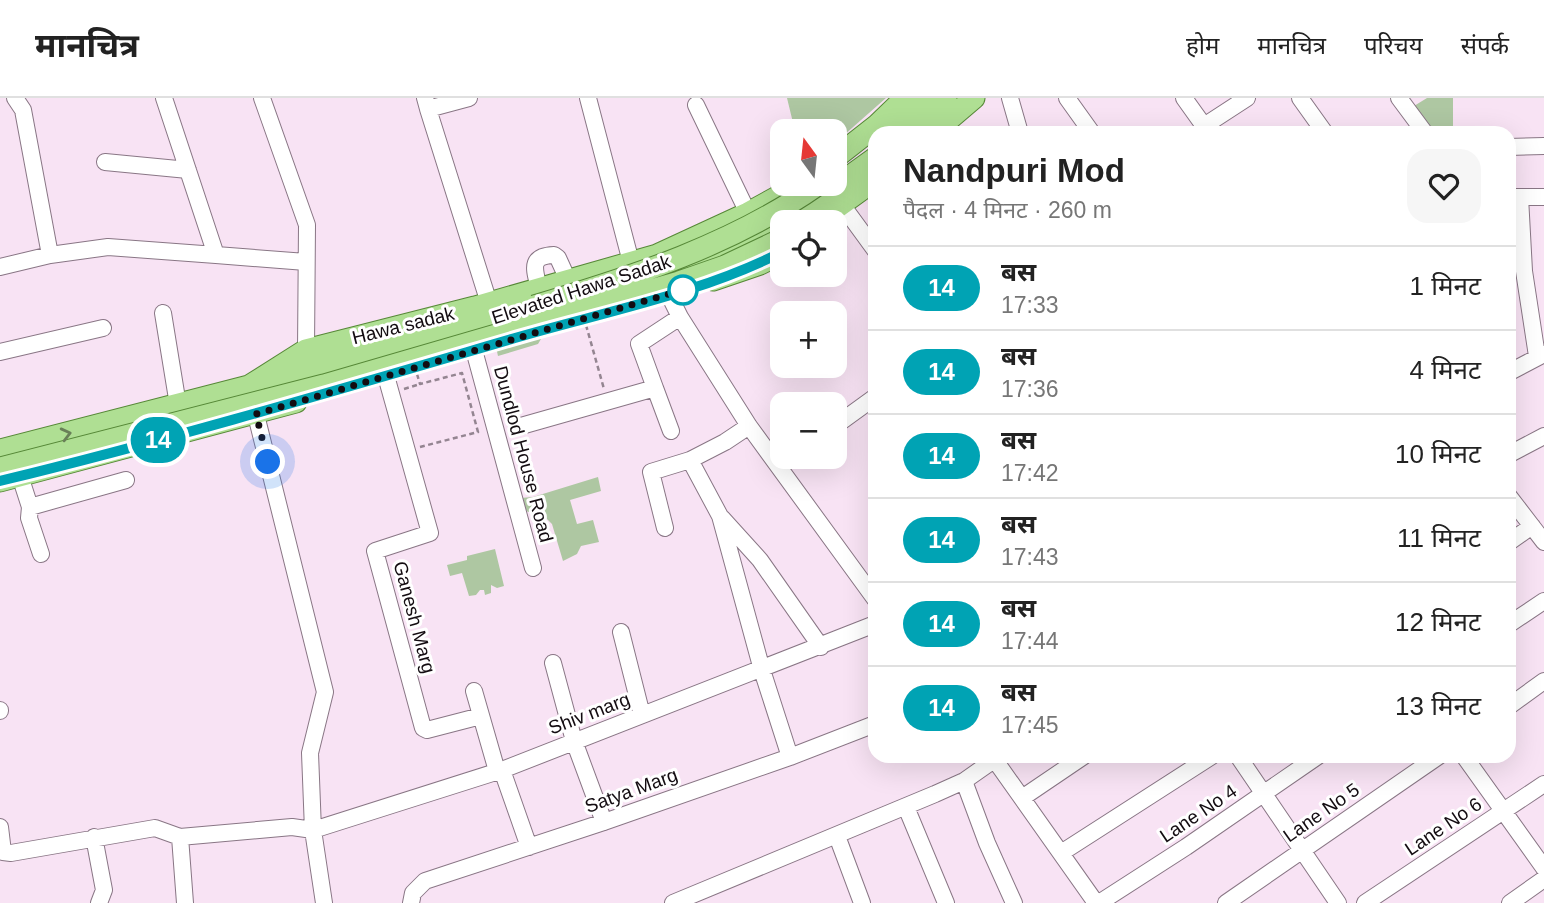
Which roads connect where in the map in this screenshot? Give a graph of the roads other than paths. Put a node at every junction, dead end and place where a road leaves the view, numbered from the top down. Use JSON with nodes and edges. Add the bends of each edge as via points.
{"nodes":[{"id":1,"x":15,"y":98,"type":"edge"},
{"id":2,"x":164,"y":98,"type":"edge"},
{"id":3,"x":262,"y":98,"type":"edge"},
{"id":4,"x":469,"y":98,"type":"edge"},
{"id":5,"x":589,"y":98,"type":"edge"},
{"id":6,"x":905,"y":98,"type":"edge"},
{"id":7,"x":925,"y":98,"type":"edge"},
{"id":8,"x":946,"y":98,"type":"edge"},
{"id":9,"x":974,"y":98,"type":"edge"},
{"id":10,"x":992,"y":98,"type":"edge"},
{"id":11,"x":1010,"y":98,"type":"edge"},
{"id":12,"x":1067,"y":98,"type":"edge"},
{"id":13,"x":1184,"y":98,"type":"edge"},
{"id":14,"x":1247,"y":98,"type":"edge"},
{"id":15,"x":1300,"y":98,"type":"edge"},
{"id":16,"x":1399,"y":98,"type":"edge"},
{"id":17,"x":426,"y":104,"type":"edge"},
{"id":18,"x":696,"y":105,"type":"dead end"},
{"id":19,"x":876,"y":126,"type":"edge"},
{"id":20,"x":893,"y":126,"type":"edge"},
{"id":21,"x":914,"y":126,"type":"edge"},
{"id":22,"x":941,"y":126,"type":"edge"},
{"id":23,"x":962,"y":126,"type":"edge"},
{"id":24,"x":1018,"y":126,"type":"edge"},
{"id":25,"x":1087,"y":126,"type":"edge"},
{"id":26,"x":1205,"y":126,"type":"edge"},
{"id":27,"x":1211,"y":126,"type":"edge"},
{"id":28,"x":1320,"y":126,"type":"edge"},
{"id":29,"x":1420,"y":126,"type":"edge"},
{"id":30,"x":868,"y":132,"type":"edge"},
{"id":31,"x":1544,"y":146,"type":"edge"},
{"id":32,"x":868,"y":147,"type":"edge"},
{"id":33,"x":1516,"y":148,"type":"edge"},
{"id":34,"x":847,"y":149,"type":"edge"},
{"id":35,"x":104,"y":162,"type":"dead end"},
{"id":36,"x":847,"y":163,"type":"edge"},
{"id":37,"x":868,"y":163,"type":"edge"},
{"id":38,"x":188,"y":170,"type":"junction"},
{"id":39,"x":868,"y":185,"type":"edge"},
{"id":40,"x":779,"y":196,"type":"edge"},
{"id":41,"x":798,"y":196,"type":"edge"},
{"id":42,"x":1516,"y":197,"type":"edge"},
{"id":43,"x":1544,"y":197,"type":"edge"},
{"id":44,"x":868,"y":199,"type":"edge"},
{"id":45,"x":1516,"y":205,"type":"edge"},
{"id":46,"x":833,"y":210,"type":"edge"},
{"id":47,"x":748,"y":213,"type":"junction"},
{"id":48,"x":847,"y":213,"type":"edge"},
{"id":49,"x":847,"y":224,"type":"edge"},
{"id":50,"x":868,"y":243,"type":"edge"},
{"id":51,"x":770,"y":245,"type":"edge"},
{"id":52,"x":50,"y":255,"type":"junction"},
{"id":53,"x":216,"y":255,"type":"junction"},
{"id":54,"x":770,"y":259,"type":"edge"},
{"id":55,"x":306,"y":262,"type":"junction"},
{"id":56,"x":631,"y":262,"type":"junction"},
{"id":57,"x":0,"y":267,"type":"edge"},
{"id":58,"x":663,"y":275,"type":"junction"},
{"id":59,"x":568,"y":280,"type":"junction"},
{"id":60,"x":536,"y":297,"type":"junction"},
{"id":61,"x":489,"y":303,"type":"junction"},
{"id":62,"x":163,"y":313,"type":"dead end"},
{"id":63,"x":680,"y":317,"type":"junction"},
{"id":64,"x":103,"y":328,"type":"dead end"},
{"id":65,"x":306,"y":350,"type":"junction"},
{"id":66,"x":474,"y":350,"type":"junction"},
{"id":67,"x":0,"y":352,"type":"edge"},
{"id":68,"x":1541,"y":355,"type":"edge"},
{"id":69,"x":1516,"y":369,"type":"edge"},
{"id":70,"x":394,"y":382,"type":"junction"},
{"id":71,"x":249,"y":386,"type":"junction"},
{"id":72,"x":655,"y":388,"type":"junction"},
{"id":73,"x":868,"y":402,"type":"edge"},
{"id":74,"x":178,"y":405,"type":"junction"},
{"id":75,"x":256,"y":414,"type":"junction"},
{"id":76,"x":847,"y":417,"type":"edge"},
{"id":77,"x":521,"y":426,"type":"dead end"},
{"id":78,"x":749,"y":426,"type":"junction"},
{"id":79,"x":671,"y":431,"type":"dead end"},
{"id":80,"x":1544,"y":436,"type":"edge"},
{"id":81,"x":770,"y":446,"type":"edge"},
{"id":82,"x":0,"y":450,"type":"edge"},
{"id":83,"x":1516,"y":451,"type":"edge"},
{"id":84,"x":690,"y":460,"type":"junction"},
{"id":85,"x":790,"y":469,"type":"edge"},
{"id":86,"x":7,"y":475,"type":"edge"},
{"id":87,"x":126,"y":480,"type":"dead end"},
{"id":88,"x":1516,"y":505,"type":"edge"},
{"id":89,"x":30,"y":507,"type":"junction"},
{"id":90,"x":720,"y":516,"type":"junction"},
{"id":91,"x":666,"y":527,"type":"dead end"},
{"id":92,"x":1539,"y":532,"type":"edge"},
{"id":93,"x":1516,"y":540,"type":"edge"},
{"id":94,"x":41,"y":554,"type":"dead end"},
{"id":95,"x":533,"y":568,"type":"dead end"},
{"id":96,"x":868,"y":588,"type":"edge"},
{"id":97,"x":1544,"y":601,"type":"edge"},
{"id":98,"x":1516,"y":620,"type":"edge"},
{"id":99,"x":868,"y":627,"type":"edge"},
{"id":100,"x":621,"y":632,"type":"dead end"},
{"id":101,"x":821,"y":647,"type":"junction"},
{"id":102,"x":553,"y":663,"type":"dead end"},
{"id":103,"x":762,"y":670,"type":"junction"},
{"id":104,"x":1544,"y":681,"type":"edge"},
{"id":105,"x":474,"y":691,"type":"dead end"},
{"id":106,"x":1516,"y":701,"type":"edge"},
{"id":107,"x":642,"y":715,"type":"junction"},
{"id":108,"x":481,"y":716,"type":"junction"},
{"id":109,"x":868,"y":727,"type":"edge"},
{"id":110,"x":574,"y":741,"type":"junction"},
{"id":111,"x":790,"y":757,"type":"junction"},
{"id":112,"x":987,"y":763,"type":"edge"},
{"id":113,"x":997,"y":763,"type":"edge"},
{"id":114,"x":1074,"y":763,"type":"edge"},
{"id":115,"x":1201,"y":763,"type":"edge"},
{"id":116,"x":1243,"y":763,"type":"edge"},
{"id":117,"x":1308,"y":763,"type":"edge"},
{"id":118,"x":1429,"y":763,"type":"edge"},
{"id":119,"x":1469,"y":763,"type":"edge"},
{"id":120,"x":500,"y":771,"type":"junction"},
{"id":121,"x":964,"y":781,"type":"junction"},
{"id":122,"x":1544,"y":784,"type":"edge"},
{"id":123,"x":1265,"y":793,"type":"junction"},
{"id":124,"x":1022,"y":798,"type":"junction"},
{"id":125,"x":905,"y":807,"type":"junction"},
{"id":126,"x":1504,"y":810,"type":"junction"},
{"id":127,"x":604,"y":822,"type":"junction"},
{"id":128,"x":0,"y":827,"type":"edge"},
{"id":129,"x":313,"y":830,"type":"junction"},
{"id":130,"x":837,"y":836,"type":"junction"},
{"id":131,"x":94,"y":837,"type":"junction"},
{"id":132,"x":180,"y":837,"type":"junction"},
{"id":133,"x":528,"y":847,"type":"junction"},
{"id":134,"x":1303,"y":850,"type":"junction"},
{"id":135,"x":1061,"y":853,"type":"junction"},
{"id":136,"x":1544,"y":868,"type":"edge"},
{"id":137,"x":1544,"y":879,"type":"edge"},
{"id":138,"x":100,"y":903,"type":"edge"},
{"id":139,"x":185,"y":903,"type":"edge"},
{"id":140,"x":324,"y":903,"type":"edge"},
{"id":141,"x":411,"y":903,"type":"edge"},
{"id":142,"x":673,"y":903,"type":"edge"},
{"id":143,"x":862,"y":903,"type":"edge"},
{"id":144,"x":946,"y":903,"type":"edge"},
{"id":145,"x":1014,"y":903,"type":"edge"},
{"id":146,"x":1098,"y":903,"type":"edge"},
{"id":147,"x":1226,"y":903,"type":"edge"},
{"id":148,"x":1338,"y":903,"type":"edge"},
{"id":149,"x":1365,"y":903,"type":"edge"},
{"id":150,"x":1510,"y":903,"type":"edge"}],
"edges":[{"from":1,"to":52,"type":"street","via":[[23,110]]},
{"from":2,"to":38,"type":"street"},
{"from":3,"to":55,"type":"street","via":[[307,225]]},
{"from":4,"to":17,"type":"street"},
{"from":5,"to":56,"type":"street"},
{"from":6,"to":19,"type":"main road"},
{"from":7,"to":20,"type":"main road"},
{"from":8,"to":21,"type":"main road"},
{"from":9,"to":22,"type":"main road"},
{"from":10,"to":23,"type":"main road"},
{"from":11,"to":24,"type":"street"},
{"from":12,"to":25,"type":"street"},
{"from":13,"to":26,"type":"street"},
{"from":14,"to":27,"type":"street"},
{"from":15,"to":28,"type":"street"},
{"from":16,"to":29,"type":"street"},
{"from":17,"to":61,"type":"street"},
{"from":18,"to":47,"type":"street"},
{"from":30,"to":34,"type":"main road"},
{"from":31,"to":33,"type":"street"},
{"from":32,"to":36,"type":"main road"},
{"from":35,"to":38,"type":"street"},
{"from":37,"to":58,"type":"main road","via":[[807,207],[735,246]]},
{"from":38,"to":53,"type":"street"},
{"from":39,"to":46,"type":"main road"},
{"from":40,"to":47,"type":"main road","name":"Hawa sadak"},
{"from":41,"to":60,"type":"main road","name":"Elevated Hawa Sadak","bridge":true,"via":[[714,243],[658,267]]},
{"from":42,"to":43,"type":"street"},
{"from":44,"to":48,"type":"main road"},
{"from":45,"to":68,"type":"street"},
{"from":47,"to":58,"type":"main road","name":"Hawa sadak"},
{"from":49,"to":50,"type":"street"},
{"from":51,"to":86,"type":"main road","name":"Elevated Hawa Sadak","bridge":true,"via":[[679,282]]},
{"from":52,"to":53,"type":"street","via":[[108,247]]},
{"from":52,"to":57,"type":"street"},
{"from":53,"to":55,"type":"street"},
{"from":54,"to":58,"type":"main road","name":"Hawa sadak"},
{"from":55,"to":65,"type":"street"},
{"from":56,"to":58,"type":"main road","name":"Hawa sadak"},
{"from":56,"to":59,"type":"main road","name":"Hawa sadak"},
{"from":58,"to":63,"type":"street"},
{"from":58,"to":66,"type":"main road","name":"Hawa sadak","via":[[584,318]]},
{"from":59,"to":60,"type":"main road","name":"Hawa sadak"},
{"from":59,"to":60,"type":"street","via":[[558,258],[537,260]]},
{"from":60,"to":61,"type":"main road","name":"Hawa sadak"},
{"from":60,"to":71,"type":"main road","name":"Elevated Hawa Sadak"},
{"from":61,"to":65,"type":"main road","name":"Hawa sadak"},
{"from":62,"to":74,"type":"street"},
{"from":63,"to":72,"type":"street","via":[[639,344]]},
{"from":63,"to":78,"type":"street"},
{"from":64,"to":67,"type":"street"},
{"from":65,"to":71,"type":"main road","name":"Hawa sadak"},
{"from":66,"to":70,"type":"main road","name":"Hawa sadak"},
{"from":66,"to":95,"type":"street","name":"Dundlod House Road"},
{"from":68,"to":69,"type":"street"},
{"from":70,"to":75,"type":"main road","name":"Hawa sadak"},
{"from":70,"to":108,"type":"street","name":"Ganesh Marg","via":[[430,533],[375,551],[423,728]]},
{"from":71,"to":74,"type":"main road","name":"Hawa sadak"},
{"from":71,"to":75,"type":"street"},
{"from":72,"to":77,"type":"street"},
{"from":72,"to":79,"type":"street"},
{"from":73,"to":76,"type":"street"},
{"from":82,"to":74,"type":"main road","name":"Hawa sadak","one_way":true},
{"from":75,"to":86,"type":"main road","name":"Hawa sadak"},
{"from":75,"to":129,"type":"street","via":[[325,692],[310,753]]},
{"from":78,"to":81,"type":"street"},
{"from":78,"to":84,"type":"street"},
{"from":80,"to":83,"type":"street"},
{"from":84,"to":90,"type":"street"},
{"from":84,"to":91,"type":"street","via":[[651,472]]},
{"from":85,"to":96,"type":"street"},
{"from":86,"to":89,"type":"street"},
{"from":87,"to":89,"type":"street"},
{"from":88,"to":92,"type":"street"},
{"from":89,"to":94,"type":"street"},
{"from":90,"to":101,"type":"street","via":[[760,559]]},
{"from":90,"to":103,"type":"street"},
{"from":92,"to":93,"type":"street"},
{"from":97,"to":98,"type":"street"},
{"from":99,"to":101,"type":"street","name":"Shiv marg"},
{"from":100,"to":107,"type":"street"},
{"from":101,"to":103,"type":"street","name":"Shiv marg"},
{"from":102,"to":110,"type":"street"},
{"from":103,"to":107,"type":"street","name":"Shiv marg"},
{"from":103,"to":111,"type":"street"},
{"from":104,"to":106,"type":"street"},
{"from":105,"to":108,"type":"street"},
{"from":107,"to":110,"type":"street","name":"Shiv marg"},
{"from":108,"to":120,"type":"street"},
{"from":109,"to":111,"type":"street","name":"Satya Marg"},
{"from":110,"to":120,"type":"street","name":"Shiv marg"},
{"from":110,"to":127,"type":"street"},
{"from":111,"to":127,"type":"street","name":"Satya Marg"},
{"from":112,"to":121,"type":"street"},
{"from":113,"to":124,"type":"street"},
{"from":114,"to":124,"type":"street"},
{"from":115,"to":135,"type":"street"},
{"from":116,"to":123,"type":"street"},
{"from":117,"to":123,"type":"street","name":"Lane No 4"},
{"from":118,"to":134,"type":"street","name":"Lane No 5"},
{"from":119,"to":126,"type":"street"},
{"from":120,"to":129,"type":"street","name":"Shiv marg"},
{"from":120,"to":133,"type":"street"},
{"from":121,"to":125,"type":"street"},
{"from":121,"to":145,"type":"street"},
{"from":122,"to":126,"type":"street","name":"Lane No 6"},
{"from":123,"to":134,"type":"street"},
{"from":123,"to":146,"type":"street","name":"Lane No 4"},
{"from":124,"to":135,"type":"street"},
{"from":125,"to":130,"type":"street"},
{"from":125,"to":144,"type":"street"},
{"from":126,"to":136,"type":"street"},
{"from":126,"to":149,"type":"street","name":"Lane No 6"},
{"from":127,"to":133,"type":"street","name":"Satya Marg"},
{"from":128,"to":131,"type":"street","via":[[4,852],[11,853]]},
{"from":129,"to":132,"type":"street","via":[[292,827]]},
{"from":129,"to":140,"type":"street"},
{"from":130,"to":142,"type":"street"},
{"from":130,"to":143,"type":"street"},
{"from":131,"to":132,"type":"street","via":[[155,828]]},
{"from":131,"to":138,"type":"street","via":[[104,890]]},
{"from":132,"to":139,"type":"street"},
{"from":133,"to":141,"type":"street","name":"Satya Marg","via":[[425,881],[413,893]]},
{"from":134,"to":147,"type":"street","name":"Lane No 5"},
{"from":134,"to":148,"type":"street"},
{"from":135,"to":146,"type":"street"},
{"from":137,"to":150,"type":"street"}]}
